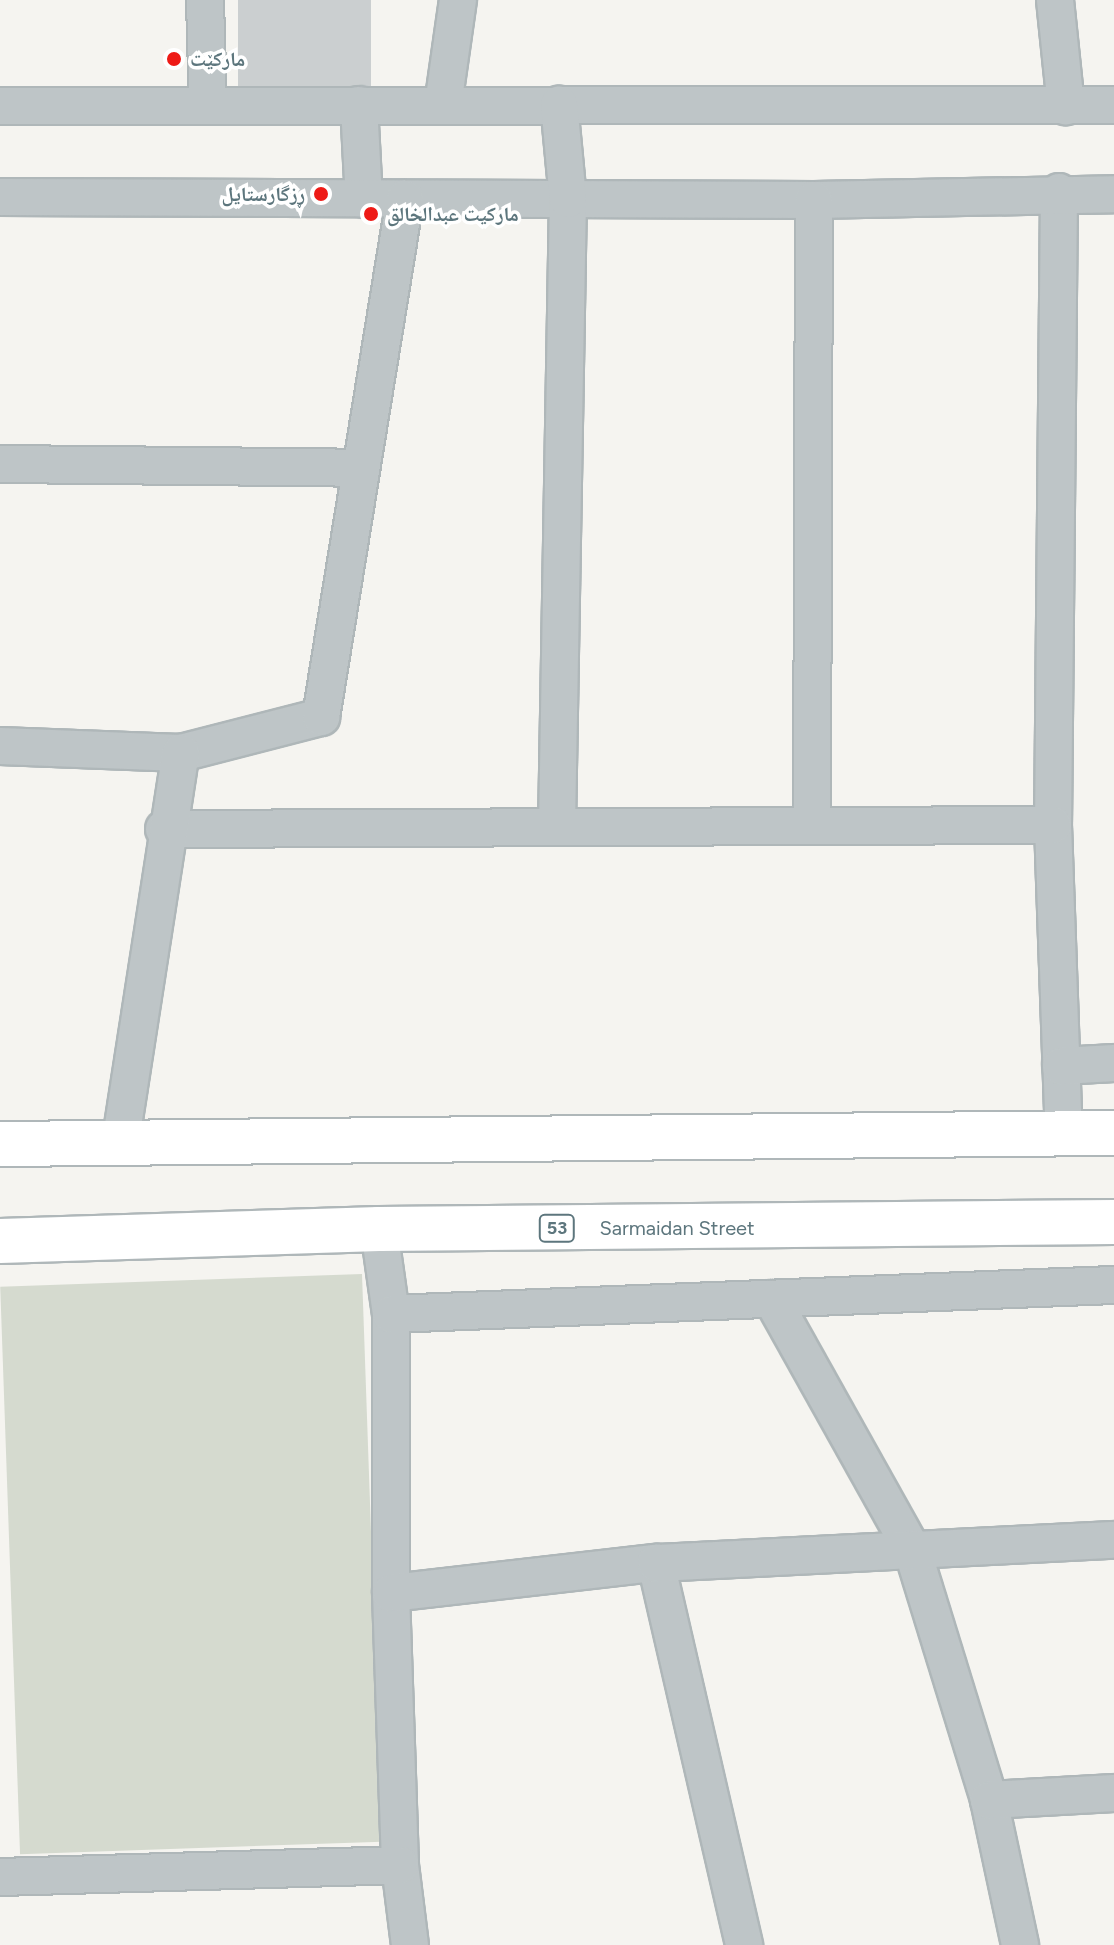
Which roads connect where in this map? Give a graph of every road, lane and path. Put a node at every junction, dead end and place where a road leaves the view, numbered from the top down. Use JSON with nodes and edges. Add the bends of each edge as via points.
{"nodes":[{"id":1,"x":205,"y":0,"type":"edge"},
{"id":2,"x":458,"y":0,"type":"edge"},
{"id":3,"x":1055,"y":0,"type":"edge"},
{"id":4,"x":559,"y":104,"type":"junction"},
{"id":5,"x":208,"y":105,"type":"junction"},
{"id":6,"x":359,"y":105,"type":"junction"},
{"id":7,"x":443,"y":105,"type":"junction"},
{"id":8,"x":1114,"y":105,"type":"edge"},
{"id":9,"x":0,"y":106,"type":"edge"},
{"id":10,"x":1066,"y":106,"type":"junction"},
{"id":11,"x":1059,"y":192,"type":"junction"},
{"id":12,"x":1114,"y":194,"type":"edge"},
{"id":13,"x":0,"y":197,"type":"edge"},
{"id":14,"x":364,"y":199,"type":"junction"},
{"id":15,"x":405,"y":199,"type":"junction"},
{"id":16,"x":568,"y":199,"type":"junction"},
{"id":17,"x":814,"y":200,"type":"junction"},
{"id":18,"x":0,"y":464,"type":"edge"},
{"id":19,"x":359,"y":468,"type":"junction"},
{"id":20,"x":0,"y":746,"type":"edge"},
{"id":21,"x":181,"y":753,"type":"junction"},
{"id":22,"x":1053,"y":825,"type":"junction"},
{"id":23,"x":812,"y":826,"type":"junction"},
{"id":24,"x":557,"y":827,"type":"junction"},
{"id":25,"x":164,"y":829,"type":"junction"},
{"id":26,"x":1114,"y":1063,"type":"edge"},
{"id":27,"x":1061,"y":1066,"type":"junction"},
{"id":28,"x":1114,"y":1133,"type":"edge"},
{"id":29,"x":1064,"y":1136,"type":"junction"},
{"id":30,"x":0,"y":1144,"type":"edge"},
{"id":31,"x":120,"y":1145,"type":"junction"},
{"id":32,"x":1114,"y":1222,"type":"edge"},
{"id":33,"x":379,"y":1229,"type":"junction"},
{"id":34,"x":0,"y":1241,"type":"edge"},
{"id":35,"x":1114,"y":1285,"type":"edge"},
{"id":36,"x":772,"y":1299,"type":"junction"},
{"id":37,"x":391,"y":1314,"type":"junction"},
{"id":38,"x":1114,"y":1540,"type":"edge"},
{"id":39,"x":912,"y":1549,"type":"junction"},
{"id":40,"x":656,"y":1563,"type":"junction"},
{"id":41,"x":391,"y":1593,"type":"junction"},
{"id":42,"x":1114,"y":1793,"type":"edge"},
{"id":43,"x":989,"y":1800,"type":"junction"},
{"id":44,"x":400,"y":1865,"type":"junction"},
{"id":45,"x":0,"y":1877,"type":"edge"},
{"id":46,"x":410,"y":1945,"type":"edge"},
{"id":47,"x":744,"y":1945,"type":"edge"},
{"id":48,"x":1020,"y":1945,"type":"edge"}],
"edges":[{"from":1,"to":5,"type":"street"},
{"from":2,"to":7,"type":"street"},
{"from":3,"to":10,"type":"street"},
{"from":4,"to":7,"type":"street"},
{"from":4,"to":10,"type":"street"},
{"from":4,"to":16,"type":"street"},
{"from":5,"to":6,"type":"street"},
{"from":5,"to":9,"type":"street"},
{"from":6,"to":7,"type":"street"},
{"from":6,"to":14,"type":"street"},
{"from":8,"to":10,"type":"street"},
{"from":11,"to":12,"type":"street"},
{"from":11,"to":17,"type":"street"},
{"from":11,"to":22,"type":"street"},
{"from":13,"to":14,"type":"street"},
{"from":14,"to":15,"type":"street"},
{"from":15,"to":16,"type":"street"},
{"from":15,"to":19,"type":"street"},
{"from":16,"to":17,"type":"street"},
{"from":16,"to":24,"type":"street"},
{"from":17,"to":23,"type":"street"},
{"from":18,"to":19,"type":"street"},
{"from":19,"to":21,"type":"street","via":[[321,717]]},
{"from":20,"to":21,"type":"street"},
{"from":21,"to":25,"type":"street"},
{"from":22,"to":23,"type":"street"},
{"from":22,"to":27,"type":"street"},
{"from":23,"to":24,"type":"street"},
{"from":24,"to":25,"type":"street"},
{"from":25,"to":31,"type":"street"},
{"from":26,"to":27,"type":"street"},
{"from":27,"to":29,"type":"street"},
{"from":28,"to":29,"type":"main road"},
{"from":29,"to":31,"type":"main road"},
{"from":30,"to":31,"type":"main road"},
{"from":32,"to":33,"type":"main road","name":"Sarmaidan Street","number":"53"},
{"from":33,"to":34,"type":"main road","name":"Sarmaidan Street","number":"53"},
{"from":33,"to":37,"type":"street"},
{"from":35,"to":36,"type":"street"},
{"from":36,"to":37,"type":"street"},
{"from":36,"to":39,"type":"street"},
{"from":37,"to":41,"type":"street"},
{"from":38,"to":39,"type":"street"},
{"from":39,"to":40,"type":"street"},
{"from":39,"to":43,"type":"street"},
{"from":40,"to":41,"type":"street"},
{"from":40,"to":47,"type":"street"},
{"from":41,"to":44,"type":"street"},
{"from":42,"to":43,"type":"street"},
{"from":43,"to":48,"type":"street"},
{"from":44,"to":45,"type":"street"},
{"from":44,"to":46,"type":"street"}]}
